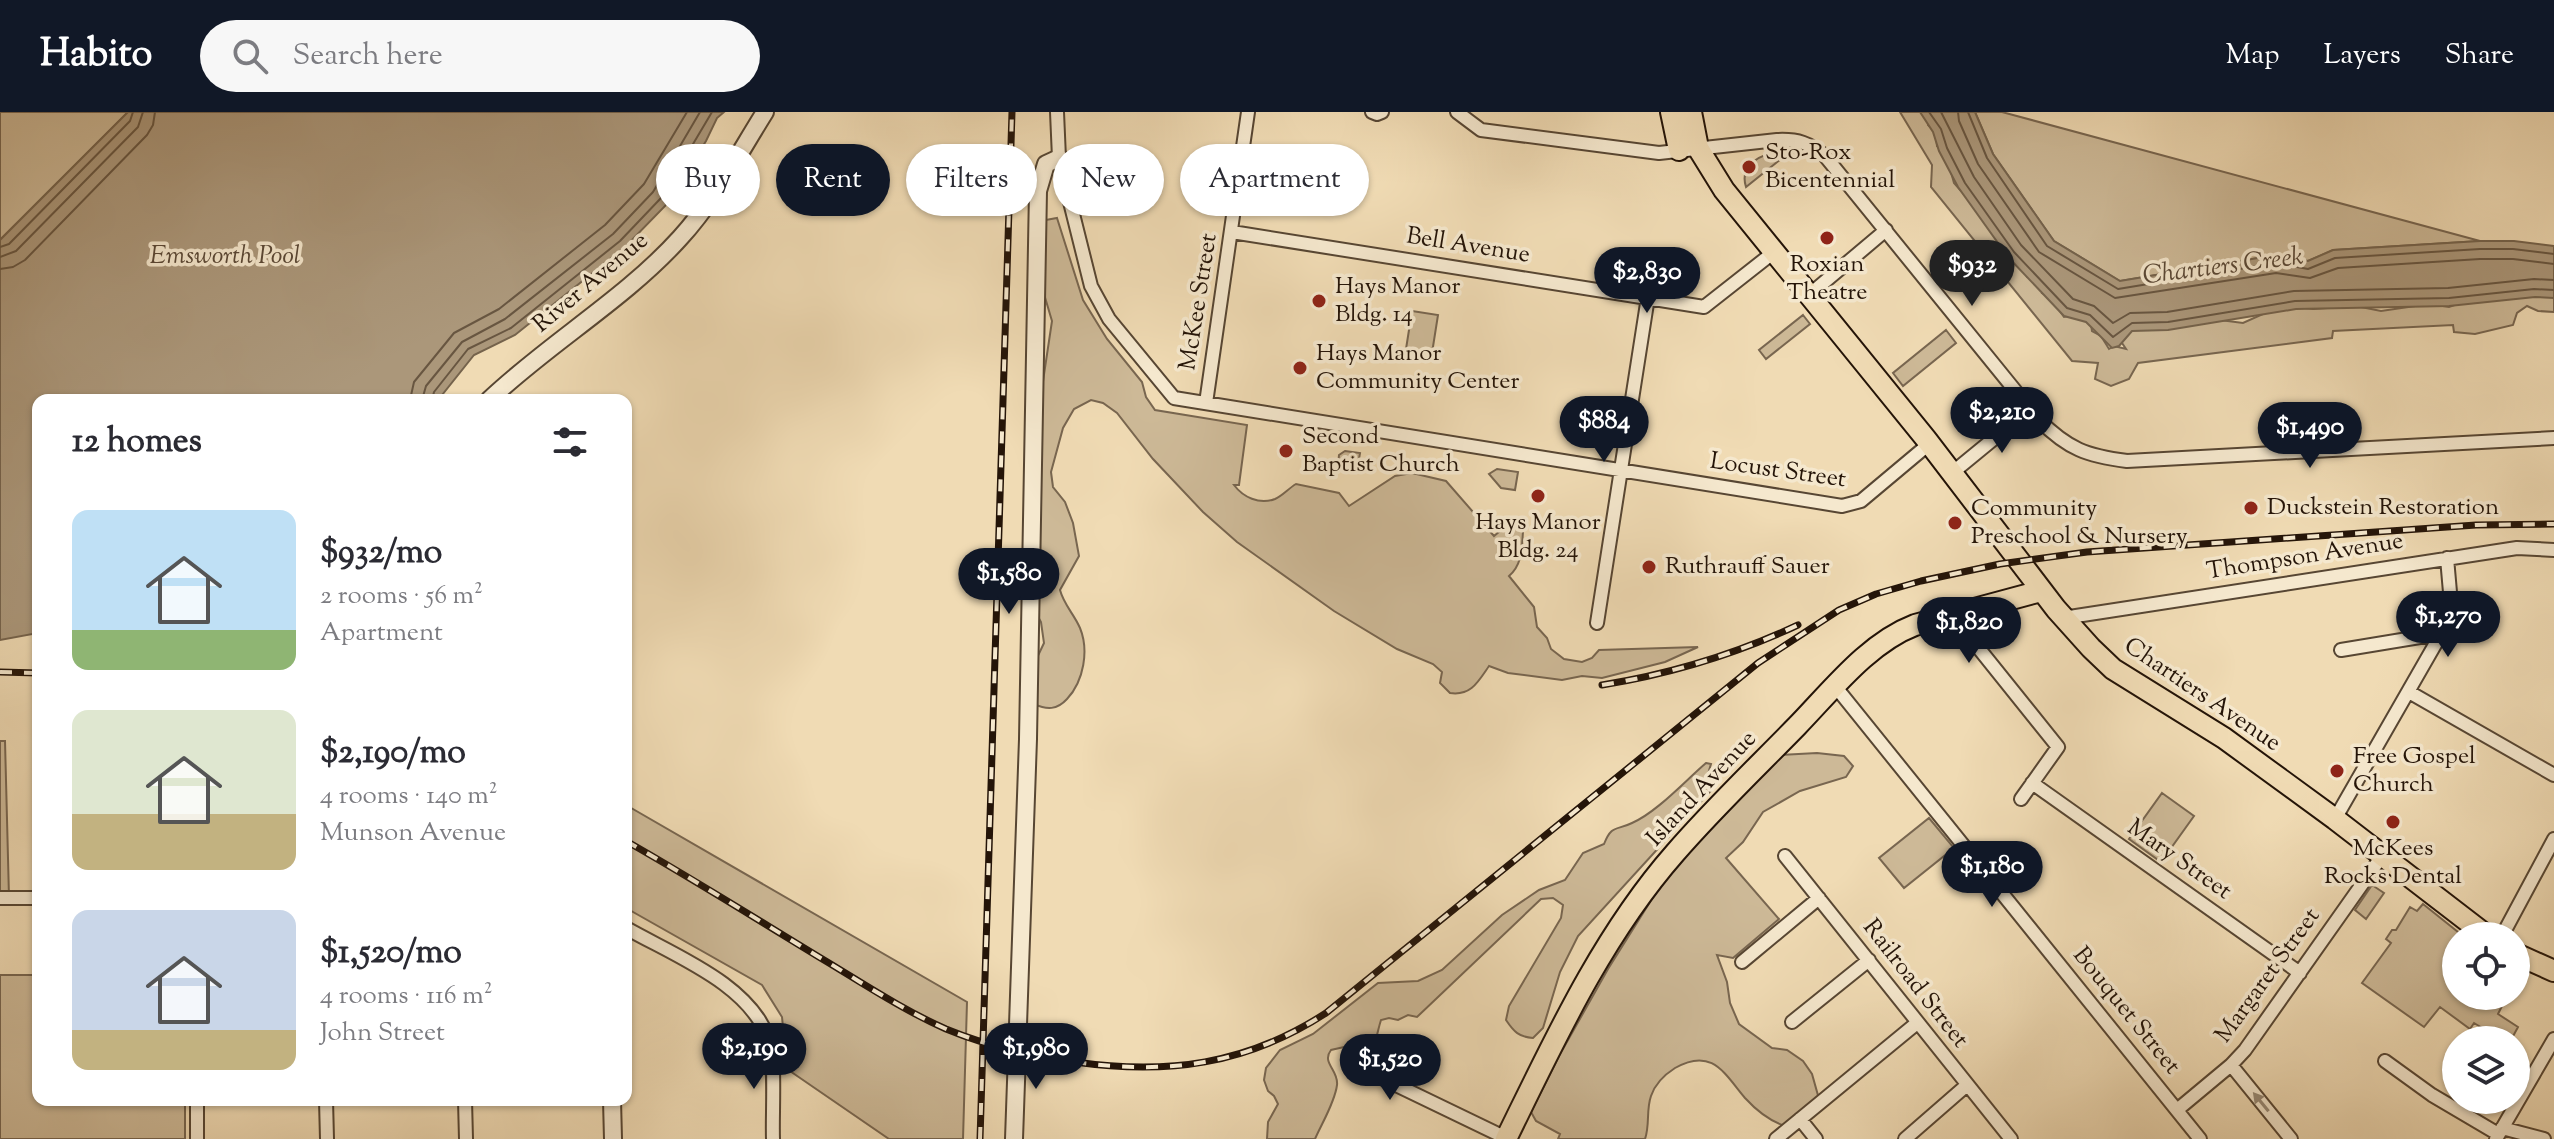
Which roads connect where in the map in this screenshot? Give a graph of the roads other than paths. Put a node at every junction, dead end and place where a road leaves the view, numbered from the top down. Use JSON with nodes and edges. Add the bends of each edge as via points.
{"nodes":[{"id":1,"x":765,"y":112,"type":"edge"},
{"id":2,"x":1057,"y":112,"type":"edge"},
{"id":3,"x":1248,"y":112,"type":"edge"},
{"id":4,"x":1372,"y":112,"type":"edge"},
{"id":5,"x":1382,"y":112,"type":"edge"},
{"id":6,"x":1457,"y":112,"type":"edge"},
{"id":7,"x":1671,"y":112,"type":"edge"},
{"id":8,"x":1691,"y":112,"type":"edge"},
{"id":9,"x":1058,"y":144,"type":"edge"},
{"id":10,"x":1689,"y":149,"type":"junction"},
{"id":11,"x":1053,"y":161,"type":"edge"},
{"id":12,"x":1073,"y":216,"type":"edge"},
{"id":13,"x":1886,"y":230,"type":"junction"},
{"id":14,"x":1232,"y":232,"type":"junction"},
{"id":15,"x":1774,"y":252,"type":"junction"},
{"id":16,"x":1809,"y":295,"type":"junction"},
{"id":17,"x":1648,"y":297,"type":"junction"},
{"id":18,"x":496,"y":394,"type":"edge"},
{"id":19,"x":1206,"y":403,"type":"junction"},
{"id":20,"x":2030,"y":409,"type":"junction"},
{"id":21,"x":2554,"y":438,"type":"edge"},
{"id":22,"x":1929,"y":444,"type":"junction"},
{"id":23,"x":1621,"y":470,"type":"junction"},
{"id":24,"x":1952,"y":473,"type":"junction"},
{"id":25,"x":2554,"y":550,"type":"edge"},
{"id":26,"x":2447,"y":558,"type":"junction"},
{"id":27,"x":2041,"y":591,"type":"junction"},
{"id":28,"x":1952,"y":615,"type":"junction"},
{"id":29,"x":2063,"y":618,"type":"junction"},
{"id":30,"x":1597,"y":623,"type":"dead end"},
{"id":31,"x":2439,"y":639,"type":"junction"},
{"id":32,"x":2341,"y":650,"type":"dead end"},
{"id":33,"x":1835,"y":686,"type":"junction"},
{"id":34,"x":2409,"y":692,"type":"junction"},
{"id":35,"x":2554,"y":775,"type":"edge"},
{"id":36,"x":2032,"y":783,"type":"junction"},
{"id":37,"x":2021,"y":799,"type":"dead end"},
{"id":38,"x":2335,"y":819,"type":"junction"},
{"id":39,"x":2554,"y":839,"type":"edge"},
{"id":40,"x":1785,"y":856,"type":"dead end"},
{"id":41,"x":2382,"y":856,"type":"junction"},
{"id":42,"x":0,"y":898,"type":"edge"},
{"id":43,"x":32,"y":898,"type":"edge"},
{"id":44,"x":1819,"y":898,"type":"junction"},
{"id":45,"x":2469,"y":922,"type":"edge"},
{"id":46,"x":2510,"y":922,"type":"edge"},
{"id":47,"x":632,"y":932,"type":"edge"},
{"id":48,"x":1869,"y":960,"type":"junction"},
{"id":49,"x":2530,"y":960,"type":"edge"},
{"id":50,"x":1742,"y":962,"type":"dead end"},
{"id":51,"x":2554,"y":971,"type":"edge"},
{"id":52,"x":2300,"y":973,"type":"junction"},
{"id":53,"x":1792,"y":1022,"type":"dead end"},
{"id":54,"x":1917,"y":1023,"type":"junction"},
{"id":55,"x":2554,"y":1039,"type":"edge"},
{"id":56,"x":2385,"y":1061,"type":"dead end"},
{"id":57,"x":2231,"y":1065,"type":"junction"},
{"id":58,"x":1363,"y":1069,"type":"dead end"},
{"id":59,"x":1967,"y":1085,"type":"junction"},
{"id":60,"x":197,"y":1106,"type":"edge"},
{"id":61,"x":326,"y":1106,"type":"edge"},
{"id":62,"x":465,"y":1106,"type":"edge"},
{"id":63,"x":612,"y":1106,"type":"edge"},
{"id":64,"x":2177,"y":1110,"type":"junction"},
{"id":65,"x":1800,"y":1119,"type":"junction"},
{"id":66,"x":2499,"y":1134,"type":"edge"},
{"id":67,"x":197,"y":1139,"type":"edge"},
{"id":68,"x":327,"y":1139,"type":"edge"},
{"id":69,"x":466,"y":1139,"type":"edge"},
{"id":70,"x":613,"y":1139,"type":"edge"},
{"id":71,"x":773,"y":1139,"type":"edge"},
{"id":72,"x":1014,"y":1139,"type":"edge"},
{"id":73,"x":1506,"y":1139,"type":"edge"},
{"id":74,"x":1776,"y":1139,"type":"edge"},
{"id":75,"x":1816,"y":1139,"type":"edge"},
{"id":76,"x":1905,"y":1139,"type":"edge"},
{"id":77,"x":2011,"y":1139,"type":"edge"},
{"id":78,"x":2200,"y":1139,"type":"edge"},
{"id":79,"x":2291,"y":1139,"type":"edge"},
{"id":80,"x":2544,"y":1139,"type":"edge"}],
"edges":[{"from":1,"to":18,"type":"street","name":"River Avenue","via":[[709,201],[669,250]]},
{"from":2,"to":9,"type":"street"},
{"from":3,"to":14,"type":"street","name":"McKee Street"},
{"from":4,"to":5,"type":"street"},
{"from":6,"to":10,"type":"street","via":[[1494,133],[1659,153]]},
{"from":7,"to":10,"type":"main road"},
{"from":8,"to":10,"type":"main road"},
{"from":10,"to":13,"type":"street","via":[[1794,139],[1806,143],[1825,156]]},
{"from":10,"to":15,"type":"main road","name":"Chartiers Avenue"},
{"from":11,"to":72,"type":"street","via":[[1046,164],[1038,191]]},
{"from":12,"to":19,"type":"street","name":"Locust Street","via":[[1086,271],[1109,319],[1174,398]]},
{"from":13,"to":16,"type":"street"},
{"from":13,"to":20,"type":"street"},
{"from":14,"to":17,"type":"street","name":"Bell Avenue"},
{"from":14,"to":19,"type":"street","name":"McKee Street"},
{"from":15,"to":16,"type":"main road","name":"Chartiers Avenue"},
{"from":15,"to":17,"type":"street","name":"Bell Avenue","via":[[1704,307]]},
{"from":16,"to":22,"type":"main road","name":"Chartiers Avenue"},
{"from":17,"to":23,"type":"street"},
{"from":19,"to":23,"type":"street","name":"Locust Street"},
{"from":20,"to":21,"type":"street","via":[[2074,449],[2127,461]]},
{"from":20,"to":24,"type":"street"},
{"from":22,"to":23,"type":"street","name":"Locust Street","via":[[1851,506]]},
{"from":22,"to":24,"type":"main road","name":"Chartiers Avenue"},
{"from":23,"to":30,"type":"street"},
{"from":24,"to":27,"type":"main road","name":"Chartiers Avenue"},
{"from":25,"to":26,"type":"street","name":"Thompson Avenue","via":[[2517,548]]},
{"from":26,"to":29,"type":"street","name":"Thompson Avenue"},
{"from":26,"to":31,"type":"street","via":[[2452,615]]},
{"from":27,"to":28,"type":"main road","name":"Island Avenue"},
{"from":27,"to":29,"type":"main road","name":"Chartiers Avenue"},
{"from":28,"to":33,"type":"main road","name":"Island Avenue","via":[[1895,632]]},
{"from":28,"to":36,"type":"street","via":[[2058,747]]},
{"from":29,"to":38,"type":"main road","name":"Chartiers Avenue","via":[[2113,669],[2224,738]]},
{"from":31,"to":32,"type":"street","via":[[2432,635]]},
{"from":31,"to":34,"type":"street"},
{"from":33,"to":64,"type":"street","name":"Bouquet Street"},
{"from":33,"to":73,"type":"main road","name":"Island Avenue","via":[[1673,854],[1632,910],[1585,986]]},
{"from":34,"to":35,"type":"street"},
{"from":34,"to":38,"type":"street"},
{"from":36,"to":37,"type":"street"},
{"from":36,"to":52,"type":"street","name":"Mary Street"},
{"from":38,"to":41,"type":"main road","name":"Chartiers Avenue"},
{"from":39,"to":46,"type":"street"},
{"from":40,"to":44,"type":"street","name":"Railroad Street"},
{"from":41,"to":45,"type":"main road","name":"Chartiers Avenue"},
{"from":41,"to":52,"type":"street","name":"Margaret Street"},
{"from":42,"to":43,"type":"street"},
{"from":44,"to":48,"type":"street","name":"Railroad Street"},
{"from":44,"to":50,"type":"street"},
{"from":47,"to":71,"type":"street","via":[[739,994],[756,1012],[770,1042]]},
{"from":48,"to":53,"type":"street"},
{"from":48,"to":54,"type":"street","name":"Railroad Street"},
{"from":49,"to":51,"type":"main road"},
{"from":52,"to":57,"type":"street","name":"Margaret Street"},
{"from":54,"to":59,"type":"street","name":"Railroad Street"},
{"from":54,"to":65,"type":"street"},
{"from":55,"to":66,"type":"street"},
{"from":56,"to":66,"type":"street"},
{"from":57,"to":64,"type":"street","name":"Margaret Street"},
{"from":79,"to":57,"type":"street","one_way":true},
{"from":58,"to":73,"type":"street"},
{"from":59,"to":76,"type":"street"},
{"from":59,"to":77,"type":"street","name":"Railroad Street"},
{"from":60,"to":67,"type":"street"},
{"from":61,"to":68,"type":"street"},
{"from":62,"to":69,"type":"street"},
{"from":63,"to":70,"type":"street"},
{"from":64,"to":78,"type":"street","name":"Bouquet Street"},
{"from":65,"to":74,"type":"street"},
{"from":65,"to":75,"type":"street"},
{"from":66,"to":80,"type":"street"}]}
